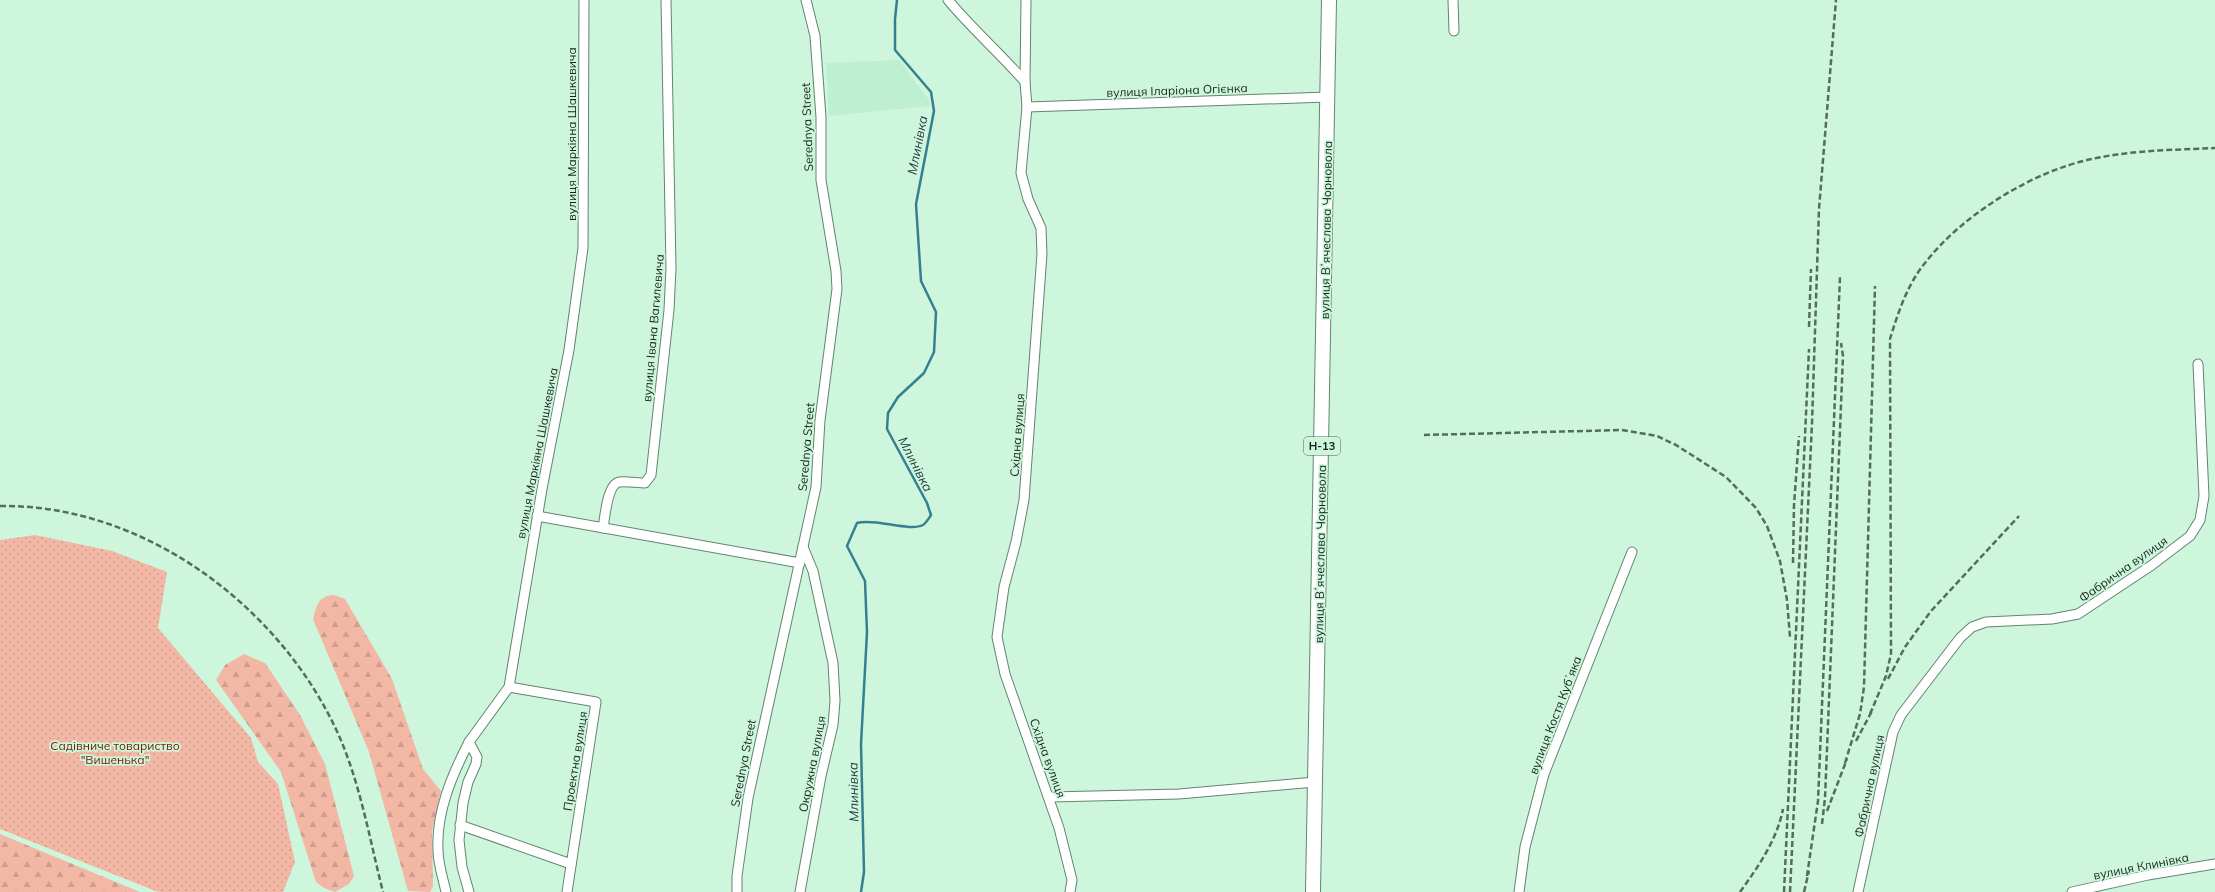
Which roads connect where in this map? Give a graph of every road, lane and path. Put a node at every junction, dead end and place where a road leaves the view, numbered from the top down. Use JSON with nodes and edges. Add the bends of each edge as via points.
{"nodes":[{"id":1,"x":584,"y":0,"type":"edge"},
{"id":2,"x":666,"y":0,"type":"edge"},
{"id":3,"x":806,"y":0,"type":"edge"},
{"id":4,"x":948,"y":0,"type":"edge"},
{"id":5,"x":1026,"y":0,"type":"edge"},
{"id":6,"x":1329,"y":0,"type":"edge"},
{"id":7,"x":1453,"y":0,"type":"edge"},
{"id":8,"x":1454,"y":31,"type":"dead end"},
{"id":9,"x":1025,"y":82,"type":"junction"},
{"id":10,"x":1328,"y":98,"type":"junction"},
{"id":11,"x":1027,"y":107,"type":"junction"},
{"id":12,"x":2198,"y":364,"type":"dead end"},
{"id":13,"x":538,"y":516,"type":"junction"},
{"id":14,"x":603,"y":528,"type":"junction"},
{"id":15,"x":803,"y":547,"type":"junction"},
{"id":16,"x":1632,"y":552,"type":"dead end"},
{"id":17,"x":800,"y":563,"type":"junction"},
{"id":18,"x":509,"y":687,"type":"junction"},
{"id":19,"x":469,"y":742,"type":"junction"},
{"id":20,"x":1315,"y":782,"type":"junction"},
{"id":21,"x":1050,"y":797,"type":"junction"},
{"id":22,"x":460,"y":825,"type":"junction"},
{"id":23,"x":571,"y":864,"type":"junction"},
{"id":24,"x":2215,"y":864,"type":"edge"},
{"id":25,"x":446,"y":892,"type":"edge"},
{"id":26,"x":469,"y":892,"type":"edge"},
{"id":27,"x":567,"y":892,"type":"edge"},
{"id":28,"x":737,"y":892,"type":"edge"},
{"id":29,"x":800,"y":892,"type":"edge"},
{"id":30,"x":1070,"y":892,"type":"edge"},
{"id":31,"x":1313,"y":892,"type":"edge"},
{"id":32,"x":1519,"y":892,"type":"edge"},
{"id":33,"x":1858,"y":892,"type":"edge"},
{"id":34,"x":2072,"y":892,"type":"edge"}],
"edges":[{"from":1,"to":13,"type":"street","name":"вулиця Маркіяна Шашкевича","via":[[583,248],[569,350]]},
{"from":2,"to":14,"type":"street","name":"вулиця Івана Вагилевича","via":[[671,268],[669,310],[651,475],[645,483],[619,482],[614,485],[610,491]]},
{"from":3,"to":15,"type":"street","name":"Serednya Street","via":[[814,36],[818,73],[821,180],[837,289],[820,420],[816,487]]},
{"from":4,"to":9,"type":"street"},
{"from":5,"to":9,"type":"street","name":"Східна вулиця"},
{"from":6,"to":10,"type":"main road","name":"вулиця Вʼячеслава Чорновола","number":"Н-13"},
{"from":7,"to":8,"type":"street"},
{"from":9,"to":11,"type":"street","name":"Східна вулиця"},
{"from":10,"to":11,"type":"street","name":"вулиця Іларіона Огієнка"},
{"from":10,"to":20,"type":"main road","name":"вулиця Вʼячеслава Чорновола","number":"Н-13"},
{"from":11,"to":21,"type":"street","name":"Східна вулиця","via":[[1021,173],[1041,228],[1042,254],[1024,500],[1004,587],[997,637],[1005,674]]},
{"from":12,"to":33,"type":"street","name":"Фабрична вулиця","via":[[2204,496],[2200,520],[2190,536],[2152,565],[2078,614],[2052,619],[1986,622],[1972,627],[1960,638],[1901,715],[1893,732]]},
{"from":13,"to":14,"type":"street"},
{"from":13,"to":18,"type":"street","name":"вулиця Маркіяна Шашкевича"},
{"from":14,"to":17,"type":"street"},
{"from":15,"to":17,"type":"street","name":"Serednya Street"},
{"from":15,"to":29,"type":"street","name":"Окружна вулиця","via":[[813,571],[833,663],[835,702],[833,725]]},
{"from":16,"to":32,"type":"street","name":"вулиця Костя Кубʼяка","via":[[1544,774],[1525,846]]},
{"from":17,"to":28,"type":"street","name":"Serednya Street","via":[[748,798]]},
{"from":18,"to":19,"type":"street","name":"вулиця Маркіяна Шашкевича"},
{"from":18,"to":23,"type":"street","name":"Проектна вулиця","via":[[596,702]]},
{"from":19,"to":22,"type":"street","via":[[475,753],[476,764],[468,782]]},
{"from":19,"to":25,"type":"street","name":"вулиця Маркіяна Шашкевича","via":[[454,771],[438,834],[438,852]]},
{"from":20,"to":21,"type":"street","via":[[1179,794]]},
{"from":20,"to":31,"type":"main road","name":"вулиця Вʼячеслава Чорновола","number":"Н-13"},
{"from":21,"to":30,"type":"street","name":"Східна вулиця","via":[[1072,880]]},
{"from":22,"to":23,"type":"street"},
{"from":22,"to":26,"type":"street","via":[[462,867]]},
{"from":23,"to":27,"type":"street","name":"Проектна вулиця"},
{"from":24,"to":34,"type":"street","name":"вулиця Клинівка","via":[[2148,875]]}]}
